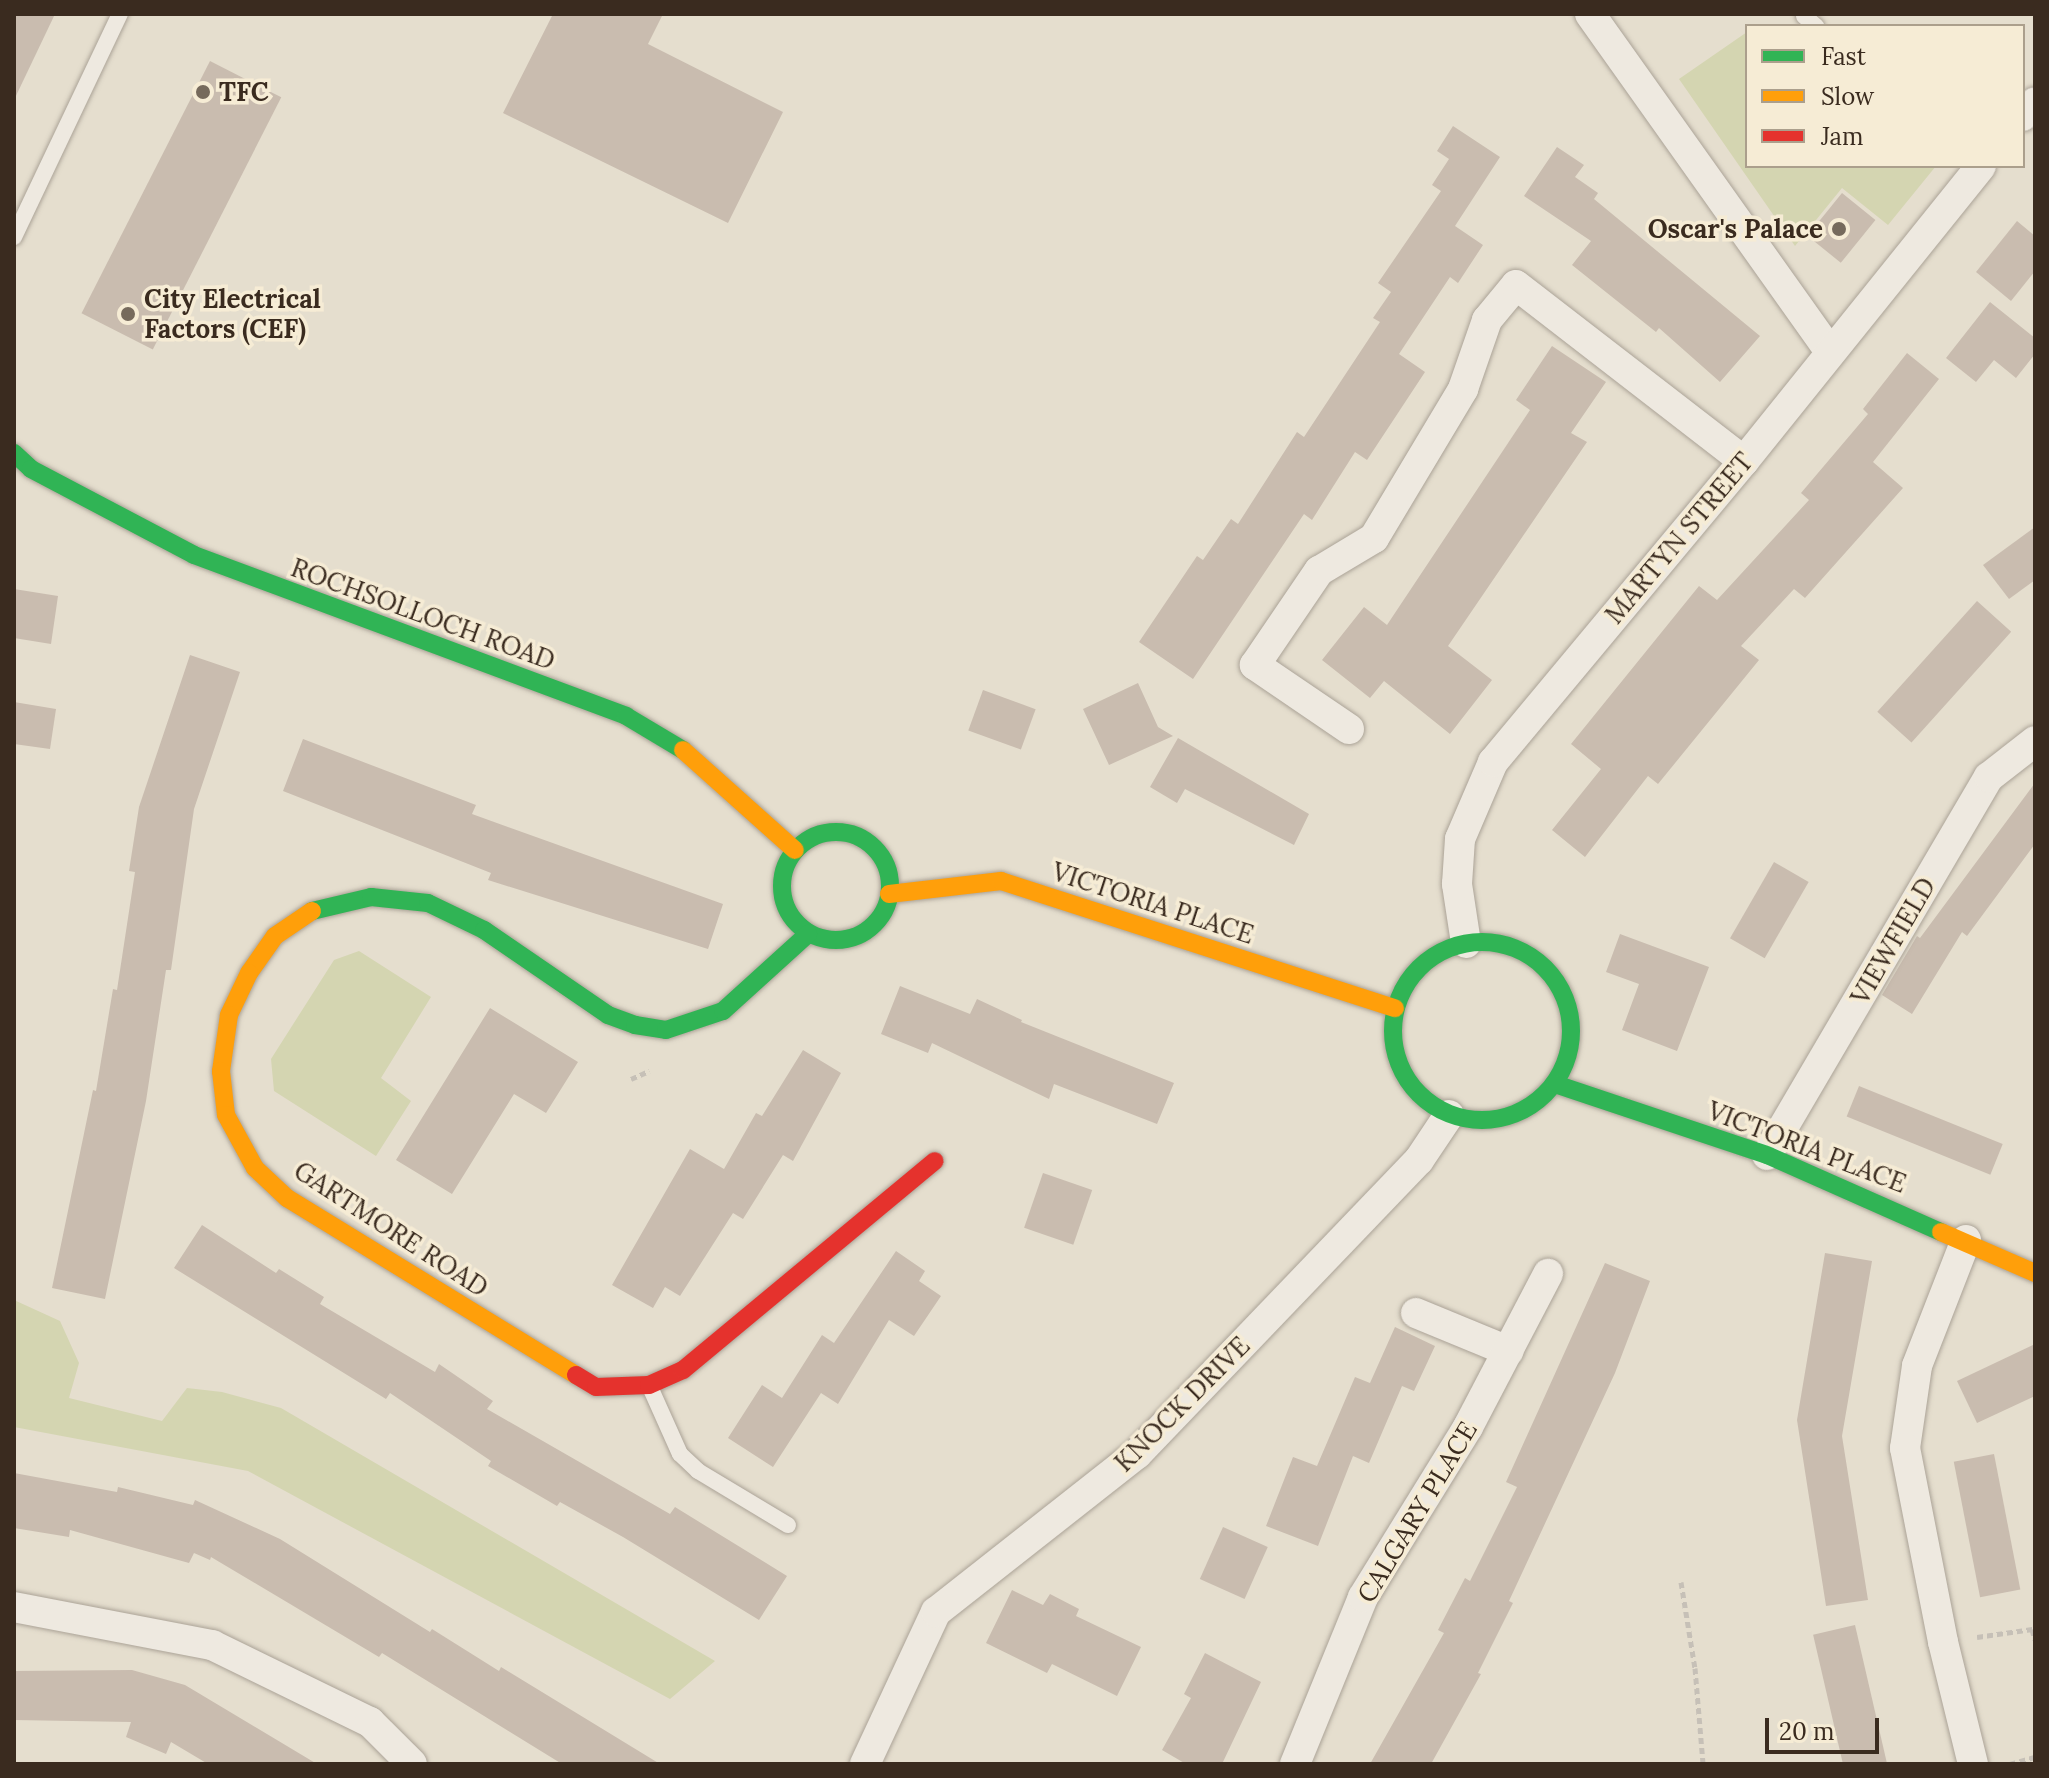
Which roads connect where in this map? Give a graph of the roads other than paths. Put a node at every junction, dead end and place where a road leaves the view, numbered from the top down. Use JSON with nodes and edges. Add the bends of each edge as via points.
{"nodes":[{"id":1,"x":120,"y":14,"type":"edge"},
{"id":2,"x":1590,"y":14,"type":"edge"},
{"id":3,"x":1978,"y":168,"type":"edge"},
{"id":4,"x":14,"y":237,"type":"edge"},
{"id":5,"x":1830,"y":352,"type":"junction"},
{"id":6,"x":14,"y":453,"type":"edge"},
{"id":7,"x":1744,"y":461,"type":"junction"},
{"id":8,"x":1349,"y":729,"type":"dead end"},
{"id":9,"x":2035,"y":741,"type":"edge"},
{"id":10,"x":795,"y":850,"type":"junction"},
{"id":11,"x":889,"y":894,"type":"junction"},
{"id":12,"x":808,"y":934,"type":"junction"},
{"id":13,"x":1466,"y":943,"type":"junction"},
{"id":14,"x":1395,"y":1008,"type":"junction"},
{"id":15,"x":1555,"y":1084,"type":"junction"},
{"id":16,"x":1449,"y":1115,"type":"junction"},
{"id":17,"x":1767,"y":1155,"type":"junction"},
{"id":18,"x":935,"y":1161,"type":"dead end"},
{"id":19,"x":1966,"y":1240,"type":"junction"},
{"id":20,"x":2035,"y":1273,"type":"edge"},
{"id":21,"x":1548,"y":1274,"type":"dead end"},
{"id":22,"x":1416,"y":1313,"type":"dead end"},
{"id":23,"x":1508,"y":1351,"type":"junction"},
{"id":24,"x":649,"y":1385,"type":"junction"},
{"id":25,"x":788,"y":1525,"type":"dead end"},
{"id":26,"x":14,"y":1607,"type":"edge"},
{"id":27,"x":412,"y":1764,"type":"edge"},
{"id":28,"x":865,"y":1764,"type":"edge"},
{"id":29,"x":1295,"y":1764,"type":"edge"},
{"id":30,"x":1973,"y":1764,"type":"edge"}],
"edges":[{"from":1,"to":4,"type":"lane"},
{"from":2,"to":5,"type":"street"},
{"from":3,"to":5,"type":"street","name":"MARTYN STREET"},
{"from":5,"to":7,"type":"street","name":"MARTYN STREET"},
{"from":6,"to":10,"type":"street","name":"ROCHSOLLOCH ROAD","via":[[31,469],[194,555],[626,716],[693,756]]},
{"from":7,"to":8,"type":"street","via":[[1516,285],[1487,320],[1463,389],[1374,538],[1319,571],[1255,665]]},
{"from":7,"to":13,"type":"street","name":"MARTYN STREET","via":[[1493,762],[1460,839],[1457,884]]},
{"from":9,"to":17,"type":"street","name":"VIEWFIELD","via":[[1989,777]]},
{"from":10,"to":11,"type":"street","via":[[811,837],[829,832],[854,835],[881,853]]},
{"from":10,"to":12,"type":"street","via":[[782,875],[783,902]]},
{"from":11,"to":12,"type":"street","via":[[878,920],[864,933],[841,940]]},
{"from":11,"to":14,"type":"street","name":"VICTORIA PLACE","via":[[1001,881]]},
{"from":12,"to":24,"type":"street","name":"GARTMORE ROAD","via":[[723,1011],[666,1030],[608,1015],[484,930],[428,903],[371,897],[318,907],[275,936],[229,1015],[221,1071],[226,1115],[255,1168],[287,1198],[596,1387]]},
{"from":13,"to":14,"type":"street","via":[[1422,965]]},
{"from":13,"to":15,"type":"street","via":[[1496,943],[1525,953],[1549,971],[1565,997],[1572,1027],[1568,1057]]},
{"from":14,"to":16,"type":"street","via":[[1395,1047],[1408,1083]]},
{"from":15,"to":16,"type":"street","via":[[1534,1105],[1507,1118],[1478,1122]]},
{"from":15,"to":17,"type":"street","name":"VICTORIA PLACE"},
{"from":16,"to":28,"type":"street","name":"KNOCK DRIVE","via":[[1419,1160],[1137,1454],[936,1612]]},
{"from":17,"to":19,"type":"street","name":"VICTORIA PLACE"},
{"from":18,"to":24,"type":"street","name":"GARTMORE ROAD","via":[[716,1345],[683,1370]]},
{"from":19,"to":20,"type":"street","name":"VICTORIA PLACE"},
{"from":19,"to":30,"type":"street","via":[[1917,1366],[1905,1448]]},
{"from":21,"to":23,"type":"street","name":"CALGARY PLACE"},
{"from":22,"to":23,"type":"street"},
{"from":23,"to":29,"type":"street","name":"CALGARY PLACE","via":[[1468,1427],[1363,1597]]},
{"from":24,"to":25,"type":"lane","via":[[680,1454],[698,1471]]},
{"from":26,"to":27,"type":"street","via":[[212,1645],[370,1722]]}]}
